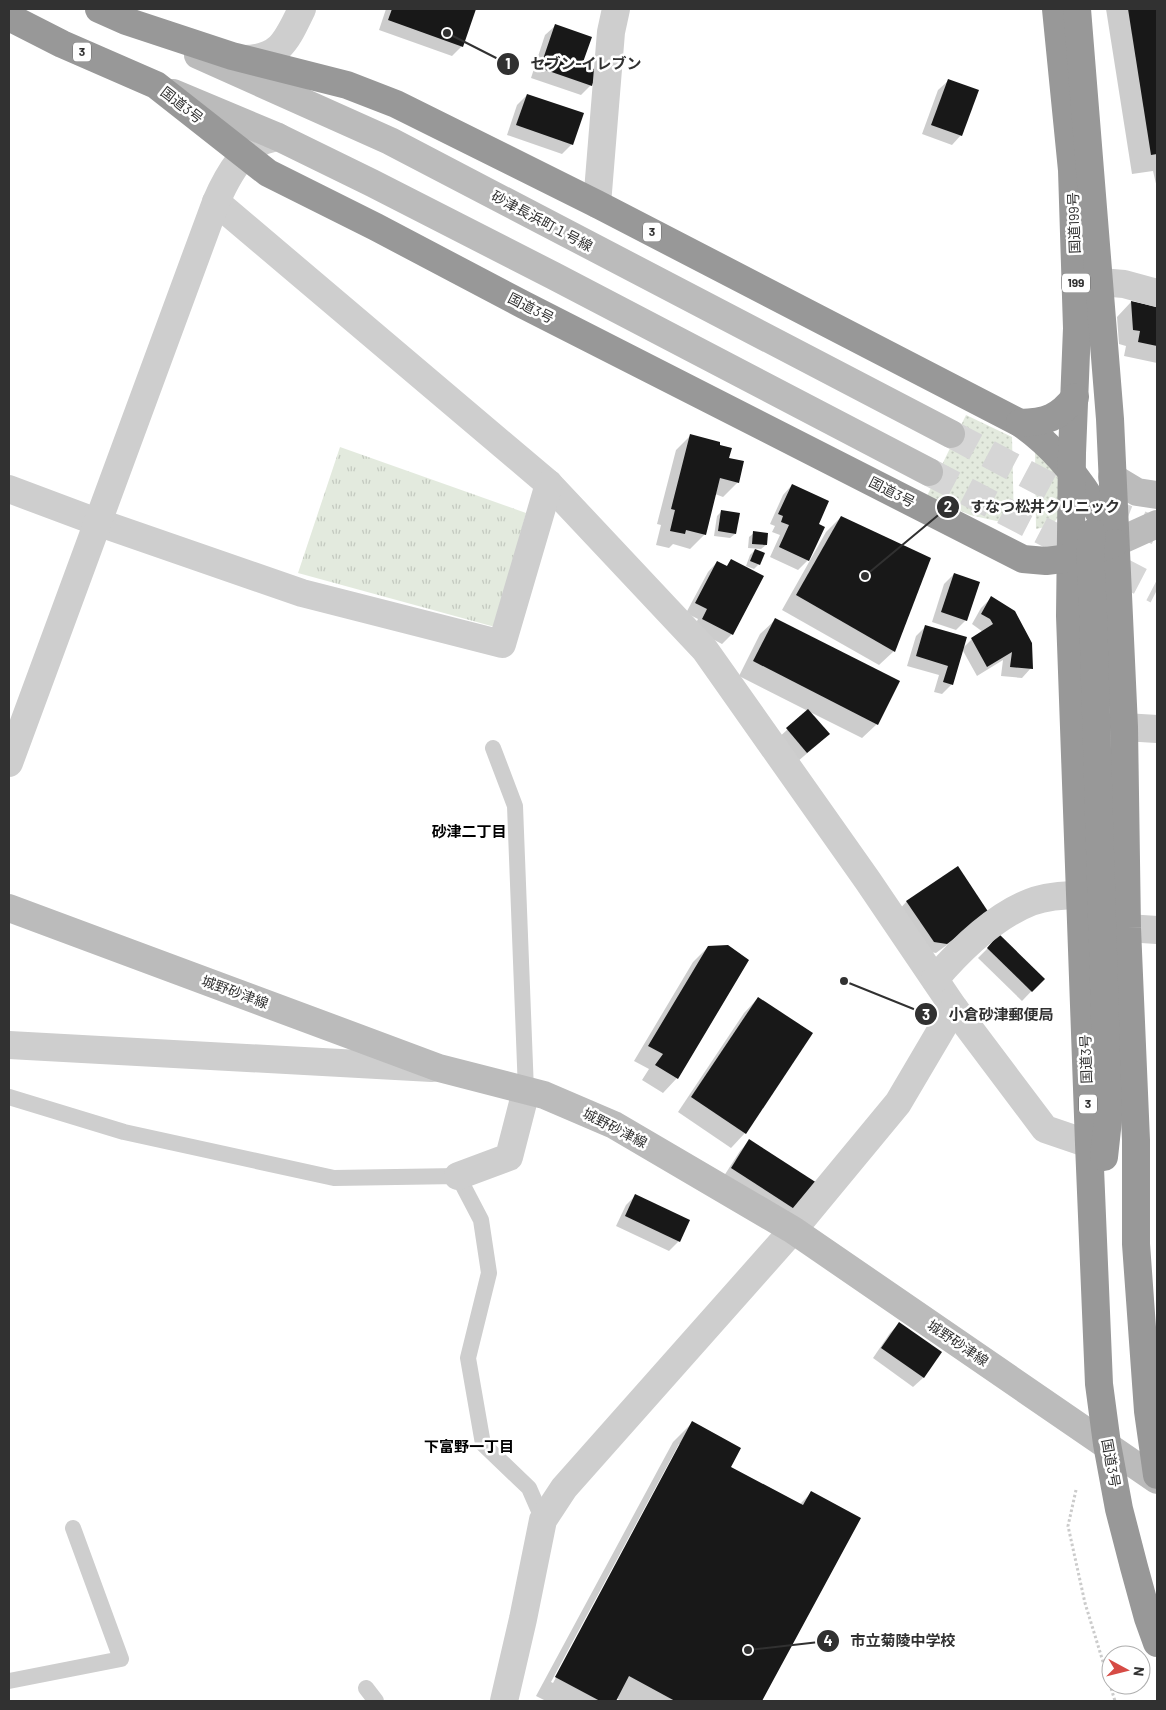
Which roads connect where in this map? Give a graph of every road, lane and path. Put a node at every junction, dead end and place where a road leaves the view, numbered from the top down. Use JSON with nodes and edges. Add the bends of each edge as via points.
{"nodes":[{"id":1,"x":99,"y":9,"type":"edge"},
{"id":2,"x":302,"y":9,"type":"edge"},
{"id":3,"x":616,"y":9,"type":"edge"},
{"id":4,"x":1056,"y":9,"type":"edge"},
{"id":5,"x":1077,"y":9,"type":"edge"},
{"id":6,"x":9,"y":18,"type":"edge"},
{"id":7,"x":126,"y":21,"type":"junction"},
{"id":8,"x":287,"y":39,"type":"junction"},
{"id":9,"x":243,"y":59,"type":"junction"},
{"id":10,"x":300,"y":73,"type":"junction"},
{"id":11,"x":156,"y":85,"type":"junction"},
{"id":12,"x":278,"y":136,"type":"junction"},
{"id":13,"x":245,"y":156,"type":"junction"},
{"id":14,"x":216,"y":202,"type":"junction"},
{"id":15,"x":597,"y":204,"type":"junction"},
{"id":16,"x":1095,"y":216,"type":"junction"},
{"id":17,"x":1100,"y":282,"type":"junction"},
{"id":18,"x":1157,"y":293,"type":"edge"},
{"id":19,"x":1075,"y":397,"type":"junction"},
{"id":20,"x":1020,"y":422,"type":"junction"},
{"id":21,"x":951,"y":434,"type":"tunnel mouth"},
{"id":22,"x":929,"y":472,"type":"tunnel mouth"},
{"id":23,"x":549,"y":484,"type":"junction"},
{"id":24,"x":1106,"y":485,"type":"edge"},
{"id":25,"x":9,"y":489,"type":"edge"},
{"id":26,"x":97,"y":522,"type":"junction"},
{"id":27,"x":1157,"y":524,"type":"edge"},
{"id":28,"x":1086,"y":546,"type":"junction"},
{"id":29,"x":1023,"y":559,"type":"junction"},
{"id":30,"x":1070,"y":616,"type":"junction"},
{"id":31,"x":1124,"y":727,"type":"junction"},
{"id":32,"x":1157,"y":729,"type":"edge"},
{"id":33,"x":493,"y":748,"type":"dead end"},
{"id":34,"x":9,"y":763,"type":"edge"},
{"id":35,"x":1081,"y":895,"type":"junction"},
{"id":36,"x":9,"y":908,"type":"edge"},
{"id":37,"x":1127,"y":928,"type":"junction"},
{"id":38,"x":1157,"y":930,"type":"edge"},
{"id":39,"x":935,"y":979,"type":"junction"},
{"id":40,"x":954,"y":1008,"type":"junction"},
{"id":41,"x":9,"y":1045,"type":"edge"},
{"id":42,"x":439,"y":1068,"type":"junction"},
{"id":43,"x":526,"y":1091,"type":"junction"},
{"id":44,"x":9,"y":1097,"type":"edge"},
{"id":45,"x":1089,"y":1144,"type":"junction"},
{"id":46,"x":458,"y":1176,"type":"junction"},
{"id":47,"x":793,"y":1230,"type":"junction"},
{"id":48,"x":1094,"y":1261,"type":"junction"},
{"id":49,"x":1107,"y":1444,"type":"junction"},
{"id":50,"x":1157,"y":1475,"type":"edge"},
{"id":51,"x":1157,"y":1480,"type":"edge"},
{"id":52,"x":1076,"y":1490,"type":"dead end"},
{"id":53,"x":543,"y":1520,"type":"junction"},
{"id":54,"x":73,"y":1528,"type":"dead end"},
{"id":55,"x":1157,"y":1643,"type":"edge"},
{"id":56,"x":9,"y":1681,"type":"edge"},
{"id":57,"x":504,"y":1701,"type":"edge"},
{"id":58,"x":1115,"y":1701,"type":"edge"}],
"edges":[{"from":1,"to":7,"type":"highway","name":"国道3号","number":"3"},
{"from":2,"to":8,"type":"street"},
{"from":3,"to":15,"type":"street","via":[[610,32]]},
{"from":4,"to":19,"type":"highway","name":"国道199号","number":"199","via":[[1072,170],[1077,328]]},
{"from":5,"to":16,"type":"highway","name":"国道199号","number":"199"},
{"from":6,"to":11,"type":"highway","name":"国道3号","number":"3"},
{"from":7,"to":9,"type":"highway","name":"国道3号","number":"3"},
{"from":7,"to":21,"type":"street","name":"砂津長浜町１号線","via":[[390,141]]},
{"from":8,"to":9,"type":"street","via":[[270,54]]},
{"from":8,"to":10,"type":"street","via":[[290,61]]},
{"from":9,"to":10,"type":"highway","name":"国道3号","number":"3"},
{"from":10,"to":15,"type":"highway","name":"国道3号","number":"3","via":[[346,85],[396,104]]},
{"from":11,"to":12,"type":"street"},
{"from":11,"to":13,"type":"highway","name":"国道3号","number":"3"},
{"from":12,"to":13,"type":"street","via":[[262,141]]},
{"from":12,"to":22,"type":"street"},
{"from":13,"to":14,"type":"street","via":[[228,177]]},
{"from":13,"to":29,"type":"highway","name":"国道3号","number":"3","via":[[268,173]]},
{"from":14,"to":23,"type":"street"},
{"from":14,"to":26,"type":"street"},
{"from":15,"to":20,"type":"highway","name":"国道3号","number":"3"},
{"from":16,"to":17,"type":"highway","name":"国道199号","number":"199"},
{"from":16,"to":24,"type":"highway","via":[[1089,298]]},
{"from":17,"to":18,"type":"street","via":[[1124,284]]},
{"from":17,"to":24,"type":"highway","name":"国道199号","number":"199"},
{"from":19,"to":20,"type":"highway","via":[[1056,416]]},
{"from":19,"to":24,"type":"highway","name":"国道199号","number":"199"},
{"from":20,"to":24,"type":"highway","name":"国道3号","number":"3","via":[[1056,452]]},
{"from":23,"to":26,"type":"street","via":[[502,644],[302,593]]},
{"from":23,"to":39,"type":"street","via":[[705,650]]},
{"from":24,"to":28,"type":"highway","name":"国道199号","number":"199"},
{"from":24,"to":28,"type":"highway","name":"国道3号","number":"3"},
{"from":25,"to":26,"type":"street"},
{"from":26,"to":34,"type":"street"},
{"from":27,"to":28,"type":"street"},
{"from":28,"to":29,"type":"highway","name":"国道3号","number":"3","via":[[1046,561]]},
{"from":28,"to":30,"type":"highway","name":"国道3号","number":"3"},
{"from":28,"to":31,"type":"highway","name":"国道3号","number":"3"},
{"from":28,"to":48,"type":"highway","via":[[1093,614],[1108,1120]]},
{"from":29,"to":30,"type":"highway","via":[[1040,568],[1057,584]]},
{"from":30,"to":35,"type":"highway","name":"国道3号","number":"3"},
{"from":31,"to":32,"type":"street"},
{"from":31,"to":37,"type":"highway","name":"国道3号","number":"3"},
{"from":33,"to":43,"type":"lane","via":[[515,806]]},
{"from":35,"to":39,"type":"street","via":[[1054,896],[1009,913],[957,954]]},
{"from":35,"to":45,"type":"highway","name":"国道3号","number":"3"},
{"from":36,"to":42,"type":"street","name":"城野砂津線"},
{"from":37,"to":38,"type":"street"},
{"from":37,"to":50,"type":"highway","name":"国道3号","number":"3","via":[[1136,1140],[1136,1244],[1148,1411]]},
{"from":39,"to":40,"type":"street"},
{"from":40,"to":45,"type":"street","via":[[1045,1129]]},
{"from":40,"to":47,"type":"street","via":[[898,1103]]},
{"from":41,"to":42,"type":"street"},
{"from":42,"to":43,"type":"street","name":"城野砂津線"},
{"from":43,"to":46,"type":"street","via":[[509,1157]]},
{"from":43,"to":47,"type":"street","name":"城野砂津線","via":[[544,1095],[614,1125]]},
{"from":44,"to":46,"type":"lane","via":[[124,1132],[334,1178]]},
{"from":45,"to":48,"type":"highway","name":"国道3号","number":"3"},
{"from":46,"to":53,"type":"lane","via":[[481,1220],[488,1273],[468,1358],[483,1444],[529,1488]]},
{"from":47,"to":49,"type":"street","name":"城野砂津線"},
{"from":47,"to":53,"type":"street","via":[[564,1488]]},
{"from":48,"to":49,"type":"highway","name":"国道3号","number":"3","via":[[1099,1384]]},
{"from":49,"to":51,"type":"street","name":"城野砂津線"},
{"from":49,"to":55,"type":"highway","name":"国道3号","number":"3","via":[[1134,1567]]},
{"from":52,"to":58,"type":"path","via":[[1068,1526],[1085,1603]]},
{"from":53,"to":57,"type":"street"},
{"from":54,"to":56,"type":"lane","via":[[121,1659]]}]}
